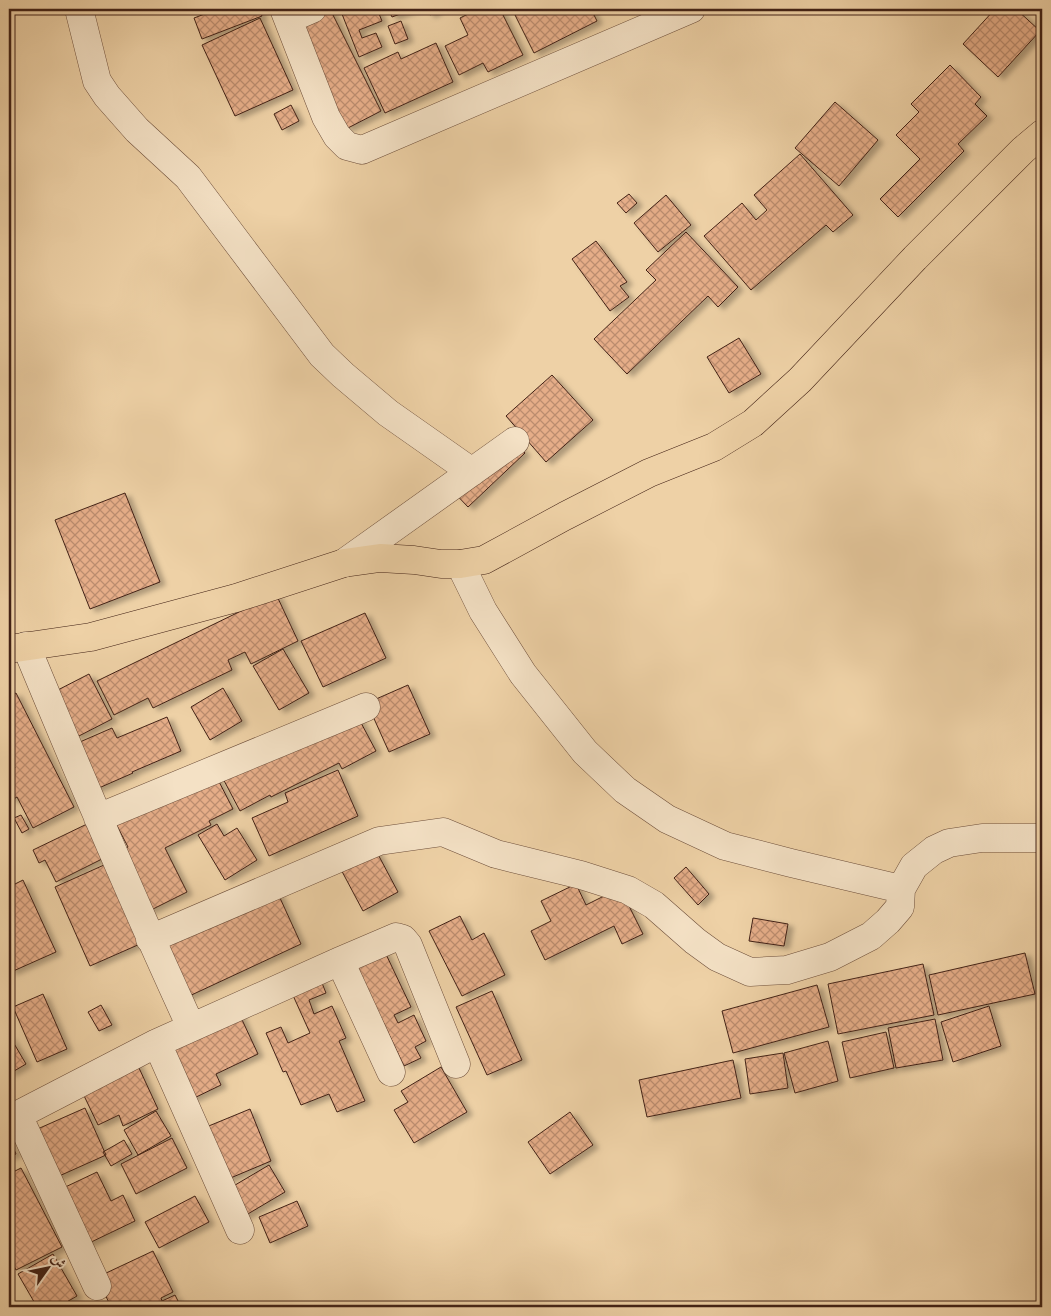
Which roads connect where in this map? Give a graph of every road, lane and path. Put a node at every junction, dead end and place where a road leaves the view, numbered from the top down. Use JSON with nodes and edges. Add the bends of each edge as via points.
{"nodes":[{"id":1,"x":79,"y":9,"type":"edge"},
{"id":2,"x":691,"y":9,"type":"edge"},
{"id":3,"x":295,"y":12,"type":"edge"},
{"id":4,"x":1042,"y":134,"type":"edge"},
{"id":5,"x":515,"y":441,"type":"dead end"},
{"id":6,"x":472,"y":472,"type":"junction"},
{"id":7,"x":344,"y":563,"type":"junction"},
{"id":8,"x":460,"y":564,"type":"junction"},
{"id":9,"x":17,"y":648,"type":"edge"},
{"id":10,"x":366,"y":707,"type":"dead end"},
{"id":11,"x":98,"y":818,"type":"junction"},
{"id":12,"x":1042,"y":838,"type":"edge"},
{"id":13,"x":901,"y":889,"type":"junction"},
{"id":14,"x":150,"y":939,"type":"junction"},
{"id":15,"x":340,"y":961,"type":"junction"},
{"id":16,"x":191,"y":1027,"type":"junction"},
{"id":17,"x":157,"y":1043,"type":"junction"},
{"id":18,"x":456,"y":1064,"type":"dead end"},
{"id":19,"x":391,"y":1072,"type":"dead end"},
{"id":20,"x":14,"y":1116,"type":"edge"},
{"id":21,"x":240,"y":1230,"type":"dead end"},
{"id":22,"x":97,"y":1286,"type":"dead end"}],
"edges":[{"from":1,"to":6,"type":"street","via":[[97,81],[107,96],[137,130],[188,177],[322,355],[388,413]]},
{"from":2,"to":3,"type":"street","via":[[362,150],[347,146],[326,117]]},
{"from":4,"to":8,"type":"main road","via":[[915,258],[800,380],[753,423],[714,447],[649,473],[484,560]]},
{"from":5,"to":6,"type":"street"},
{"from":6,"to":7,"type":"street"},
{"from":7,"to":8,"type":"main road","via":[[380,558]]},
{"from":7,"to":9,"type":"main road","via":[[236,598],[91,637]]},
{"from":8,"to":13,"type":"street","via":[[483,611],[523,674],[585,752],[625,790],[667,819],[725,846]]},
{"from":9,"to":11,"type":"street"},
{"from":10,"to":11,"type":"street"},
{"from":11,"to":14,"type":"street"},
{"from":12,"to":13,"type":"street","via":[[982,838],[949,843],[914,866]]},
{"from":13,"to":14,"type":"street","via":[[900,907],[870,936],[830,957],[787,970],[750,972],[716,957],[654,906],[628,890],[496,854],[443,832],[379,841]]},
{"from":14,"to":16,"type":"street"},
{"from":15,"to":16,"type":"street"},
{"from":15,"to":18,"type":"street","via":[[392,938],[403,939]]},
{"from":15,"to":19,"type":"street"},
{"from":16,"to":17,"type":"street"},
{"from":17,"to":20,"type":"street"},
{"from":17,"to":21,"type":"street"},
{"from":20,"to":22,"type":"street"}]}
